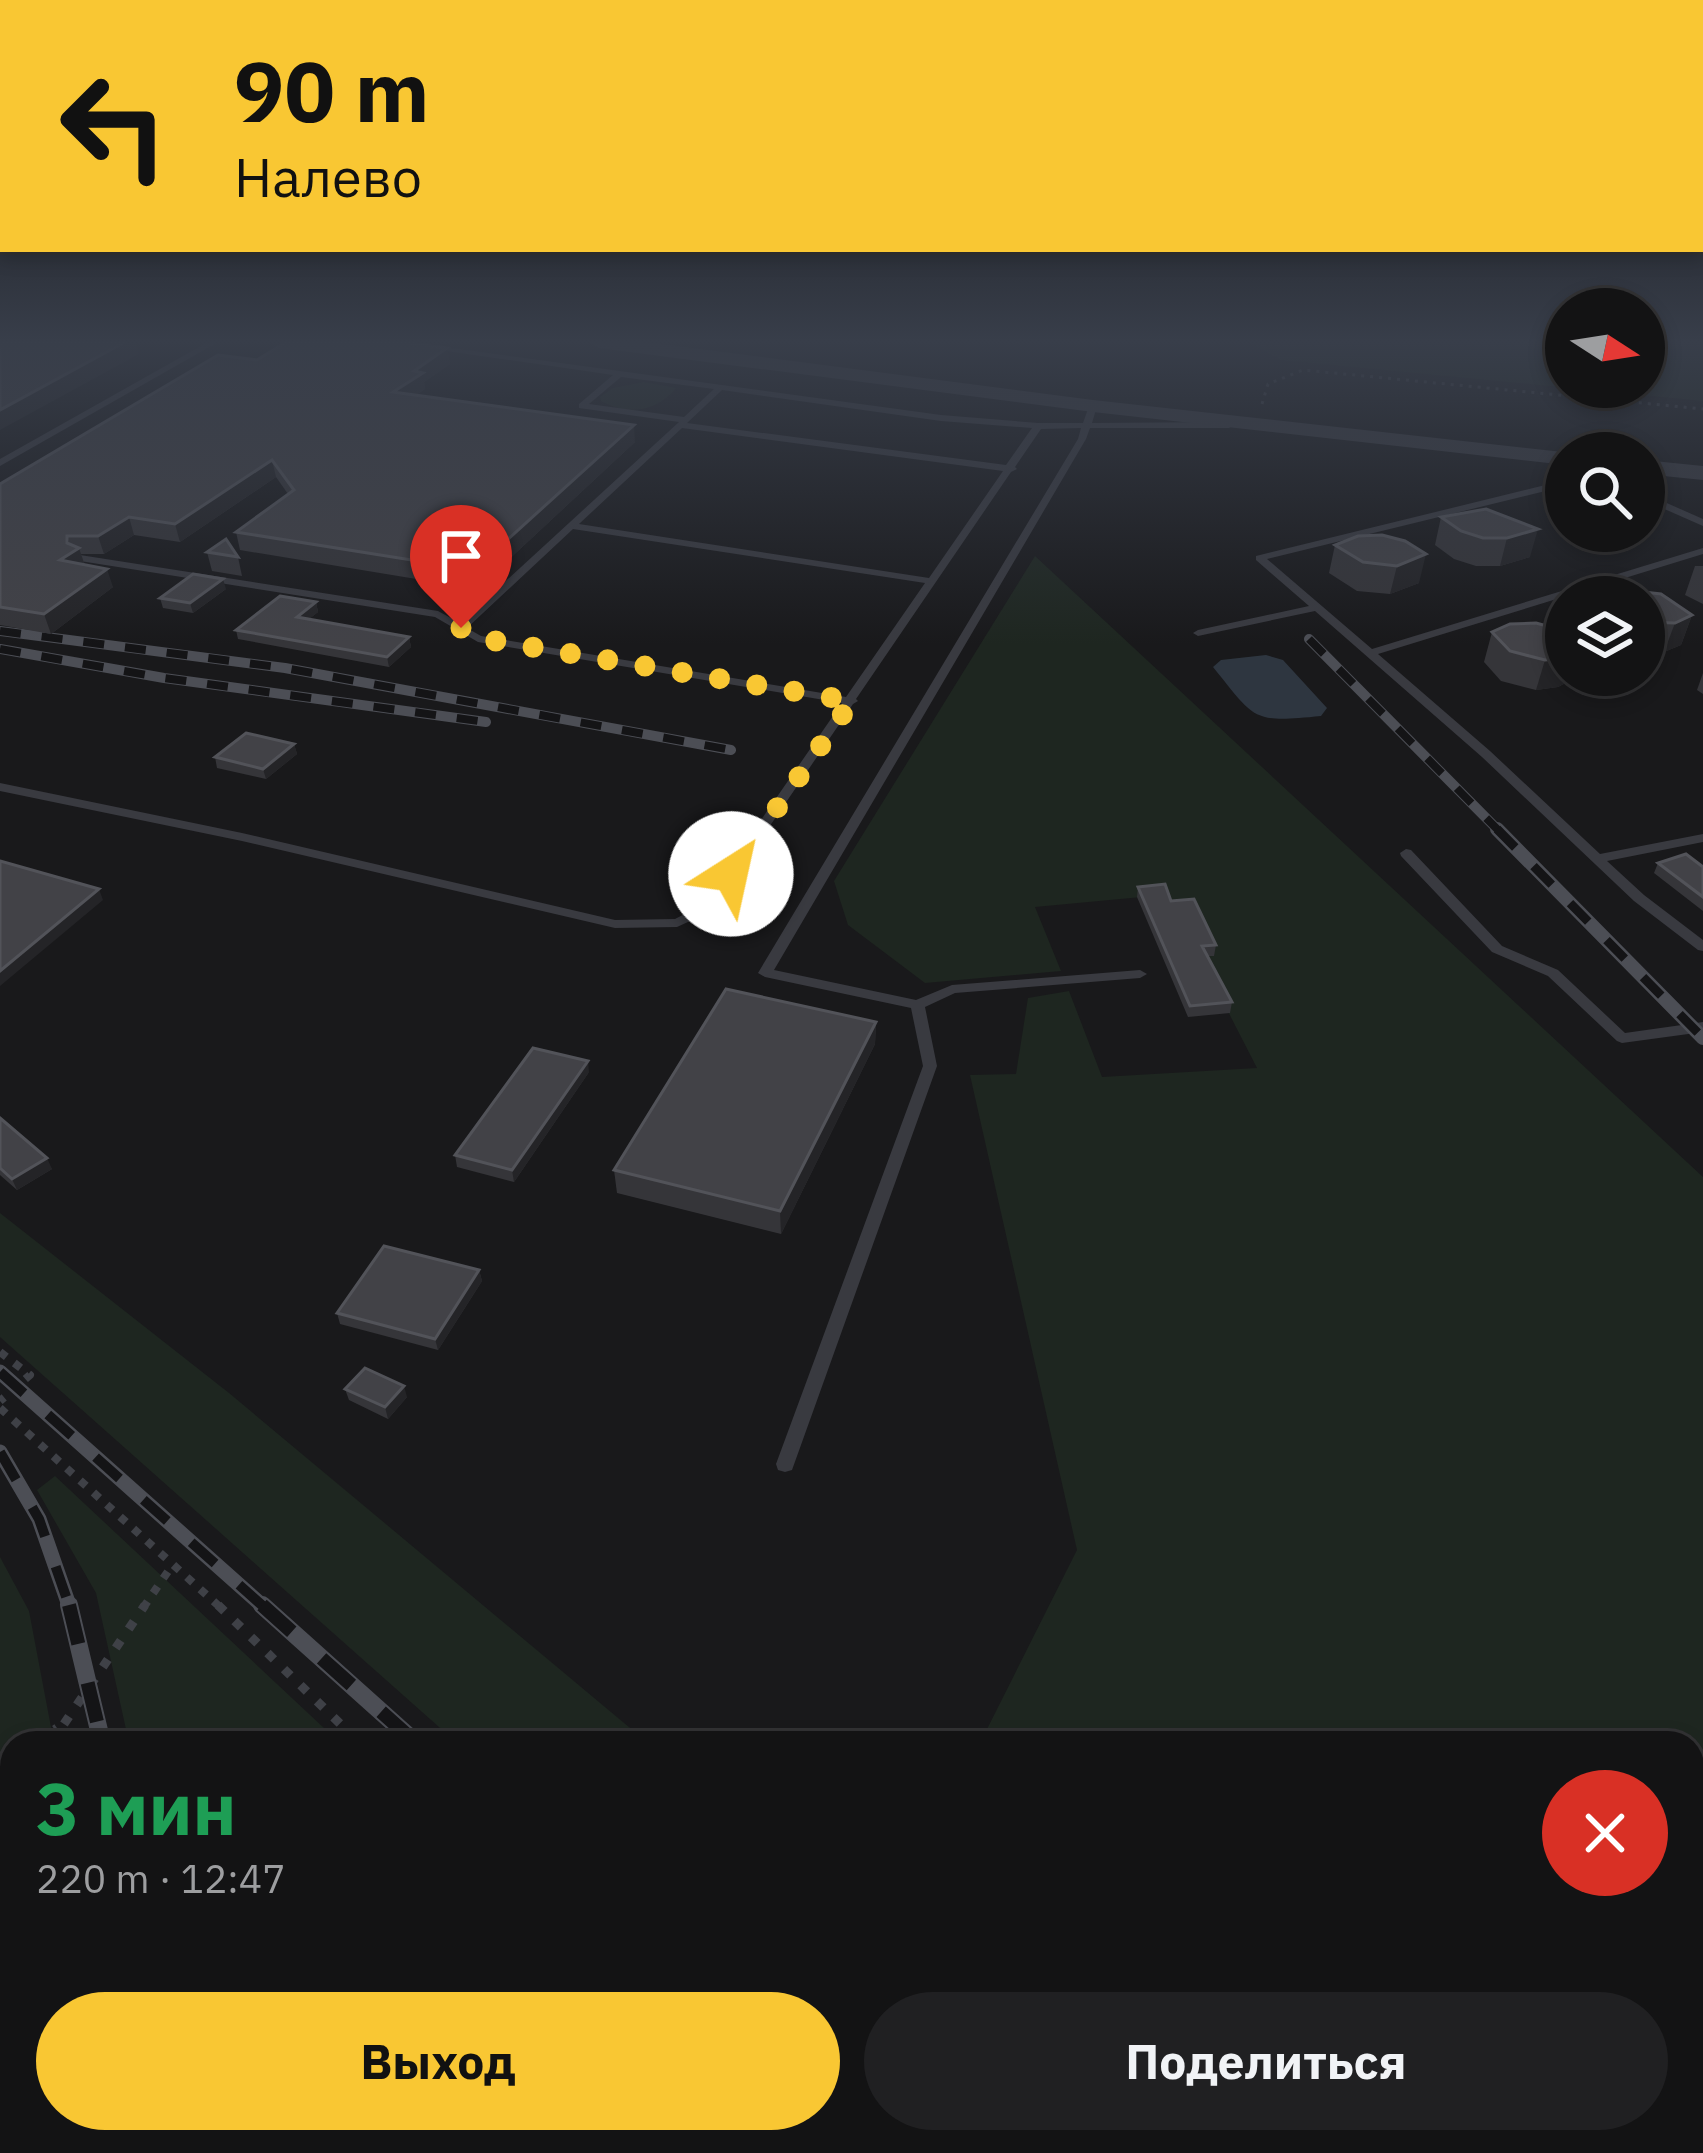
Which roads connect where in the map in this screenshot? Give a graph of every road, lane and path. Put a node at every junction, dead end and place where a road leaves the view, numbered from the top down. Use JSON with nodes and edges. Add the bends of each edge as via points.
{"nodes":[{"id":1,"x":36,"y":442,"type":"edge"},
{"id":2,"x":661,"y":442,"type":"edge"},
{"id":3,"x":826,"y":442,"type":"edge"},
{"id":4,"x":1028,"y":442,"type":"edge"},
{"id":5,"x":1075,"y":442,"type":"edge"},
{"id":6,"x":1420,"y":442,"type":"edge"},
{"id":7,"x":1545,"y":456,"type":"edge"},
{"id":8,"x":0,"y":463,"type":"edge"},
{"id":9,"x":1665,"y":468,"type":"edge"},
{"id":10,"x":1012,"y":469,"type":"junction"},
{"id":11,"x":1703,"y":473,"type":"edge"},
{"id":12,"x":1545,"y":488,"type":"edge"},
{"id":13,"x":1665,"y":506,"type":"edge"},
{"id":14,"x":1703,"y":523,"type":"edge"},
{"id":15,"x":571,"y":526,"type":"junction"},
{"id":16,"x":1703,"y":551,"type":"edge"},
{"id":17,"x":80,"y":558,"type":"edge"},
{"id":18,"x":929,"y":581,"type":"junction"},
{"id":19,"x":1316,"y":608,"type":"junction"},
{"id":20,"x":461,"y":628,"type":"junction"},
{"id":21,"x":1198,"y":633,"type":"dead end"},
{"id":22,"x":1368,"y":654,"type":"junction"},
{"id":23,"x":852,"y":701,"type":"junction"},
{"id":24,"x":0,"y":787,"type":"edge"},
{"id":25,"x":1703,"y":838,"type":"edge"},
{"id":26,"x":1406,"y":854,"type":"dead end"},
{"id":27,"x":1597,"y":859,"type":"junction"},
{"id":28,"x":1703,"y":947,"type":"edge"},
{"id":29,"x":1140,"y":974,"type":"dead end"},
{"id":30,"x":917,"y":1005,"type":"junction"},
{"id":31,"x":1703,"y":1027,"type":"edge"},
{"id":32,"x":0,"y":1352,"type":"edge"},
{"id":33,"x":0,"y":1405,"type":"edge"},
{"id":34,"x":784,"y":1464,"type":"dead end"},
{"id":35,"x":172,"y":1564,"type":"junction"},
{"id":36,"x":64,"y":1724,"type":"junction"},
{"id":37,"x":54,"y":1731,"type":"edge"},
{"id":38,"x":59,"y":1731,"type":"edge"},
{"id":39,"x":347,"y":1731,"type":"edge"}],
"edges":[{"from":1,"to":8,"type":"lane"},
{"from":2,"to":15,"type":"lane"},
{"from":3,"to":10,"type":"lane"},
{"from":4,"to":10,"type":"lane"},
{"from":5,"to":30,"type":"lane","via":[[765,973]]},
{"from":6,"to":7,"type":"street"},
{"from":9,"to":11,"type":"street"},
{"from":10,"to":18,"type":"lane"},
{"from":12,"to":19,"type":"lane","via":[[1260,558]]},
{"from":13,"to":14,"type":"lane"},
{"from":15,"to":18,"type":"lane"},
{"from":15,"to":20,"type":"lane"},
{"from":16,"to":22,"type":"lane"},
{"from":17,"to":20,"type":"lane","via":[[438,614]]},
{"from":18,"to":23,"type":"lane"},
{"from":19,"to":21,"type":"lane"},
{"from":19,"to":22,"type":"lane"},
{"from":20,"to":23,"type":"lane","via":[[478,638]]},
{"from":22,"to":27,"type":"lane"},
{"from":23,"to":24,"type":"lane","via":[[707,908],[648,927]]},
{"from":25,"to":27,"type":"lane"},
{"from":26,"to":31,"type":"lane","via":[[1496,949],[1553,973],[1622,1038]]},
{"from":27,"to":28,"type":"lane"},
{"from":29,"to":30,"type":"lane","via":[[952,989]]},
{"from":30,"to":34,"type":"lane","via":[[930,1066]]},
{"from":32,"to":33,"type":"path","via":[[30,1375]]},
{"from":33,"to":35,"type":"path"},
{"from":35,"to":36,"type":"path"},
{"from":35,"to":39,"type":"path"},
{"from":36,"to":37,"type":"path"},
{"from":36,"to":38,"type":"path"}]}
